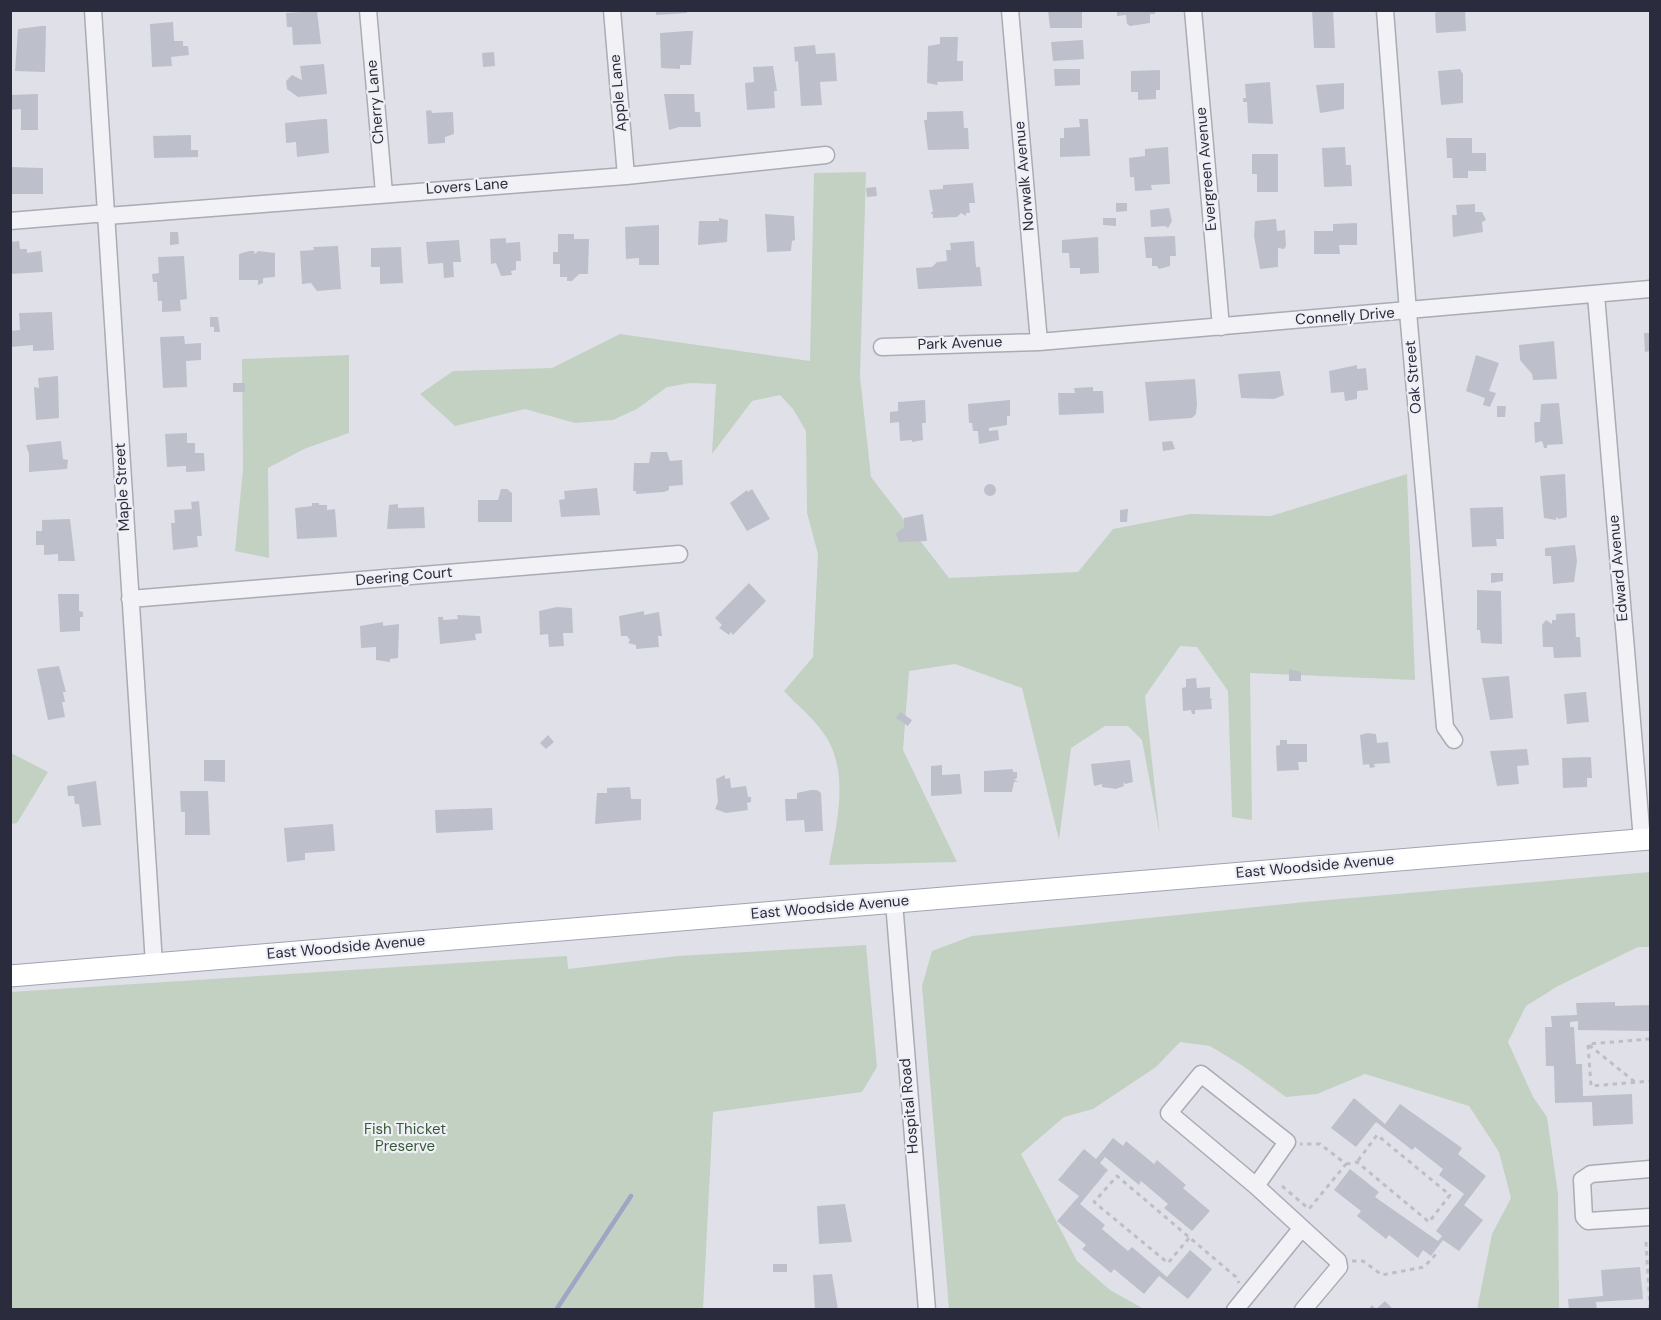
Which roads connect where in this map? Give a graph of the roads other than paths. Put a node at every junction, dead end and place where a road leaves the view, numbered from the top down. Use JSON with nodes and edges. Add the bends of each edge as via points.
{"nodes":[{"id":1,"x":93,"y":10,"type":"edge"},
{"id":2,"x":368,"y":10,"type":"edge"},
{"id":3,"x":612,"y":10,"type":"edge"},
{"id":4,"x":1010,"y":10,"type":"edge"},
{"id":5,"x":1193,"y":10,"type":"edge"},
{"id":6,"x":1385,"y":10,"type":"edge"},
{"id":7,"x":826,"y":155,"type":"dead end"},
{"id":8,"x":626,"y":176,"type":"junction"},
{"id":9,"x":384,"y":193,"type":"junction"},
{"id":10,"x":107,"y":215,"type":"junction"},
{"id":11,"x":10,"y":221,"type":"edge"},
{"id":12,"x":1650,"y":289,"type":"edge"},
{"id":13,"x":1596,"y":295,"type":"junction"},
{"id":14,"x":1408,"y":312,"type":"junction"},
{"id":15,"x":1221,"y":327,"type":"junction"},
{"id":16,"x":1039,"y":342,"type":"junction"},
{"id":17,"x":882,"y":346,"type":"dead end"},
{"id":18,"x":679,"y":554,"type":"dead end"},
{"id":19,"x":130,"y":599,"type":"junction"},
{"id":20,"x":1454,"y":740,"type":"dead end"},
{"id":21,"x":1646,"y":840,"type":"edge"},
{"id":22,"x":894,"y":902,"type":"junction"},
{"id":23,"x":154,"y":964,"type":"junction"},
{"id":24,"x":10,"y":976,"type":"edge"},
{"id":25,"x":1650,"y":1169,"type":"edge"},
{"id":26,"x":1256,"y":1186,"type":"junction"},
{"id":27,"x":1650,"y":1217,"type":"edge"},
{"id":28,"x":1301,"y":1229,"type":"junction"},
{"id":29,"x":927,"y":1310,"type":"edge"},
{"id":30,"x":1235,"y":1310,"type":"edge"},
{"id":31,"x":1303,"y":1310,"type":"edge"}],
"edges":[{"from":1,"to":10,"type":"street","name":"Maple Street"},
{"from":2,"to":9,"type":"street","name":"Cherry Lane"},
{"from":3,"to":8,"type":"street","name":"Apple Lane"},
{"from":4,"to":16,"type":"street","name":"Norwalk Avenue"},
{"from":5,"to":15,"type":"street","name":"Evergreen Avenue"},
{"from":6,"to":14,"type":"street","name":"Oak Street"},
{"from":7,"to":8,"type":"street","name":"Lovers Lane"},
{"from":8,"to":9,"type":"street","name":"Lovers Lane"},
{"from":9,"to":10,"type":"street","name":"Lovers Lane"},
{"from":10,"to":11,"type":"street","name":"Lovers Lane"},
{"from":10,"to":19,"type":"street","name":"Maple Street"},
{"from":12,"to":13,"type":"street","name":"Connelly Drive"},
{"from":13,"to":14,"type":"street","name":"Connelly Drive"},
{"from":13,"to":21,"type":"street","name":"Edward Avenue"},
{"from":14,"to":15,"type":"street","name":"Connelly Drive"},
{"from":14,"to":20,"type":"street","name":"Oak Street","via":[[1445,727]]},
{"from":15,"to":16,"type":"street","name":"Connelly Drive"},
{"from":16,"to":17,"type":"street","name":"Park Avenue"},
{"from":18,"to":19,"type":"street","name":"Deering Court"},
{"from":19,"to":23,"type":"street","name":"Maple Street"},
{"from":21,"to":22,"type":"main road","name":"East Woodside Avenue"},
{"from":22,"to":23,"type":"main road","name":"East Woodside Avenue"},
{"from":22,"to":29,"type":"street","name":"Hospital Road"},
{"from":23,"to":24,"type":"main road","name":"East Woodside Avenue"},
{"from":25,"to":27,"type":"street","via":[[1586,1174],[1582,1180],[1584,1217],[1588,1221]]},
{"from":26,"to":26,"type":"street","via":[[1169,1113],[1201,1074],[1287,1142]]},
{"from":26,"to":28,"type":"street"},
{"from":28,"to":30,"type":"street"},
{"from":28,"to":31,"type":"street","via":[[1338,1261],[1339,1268]]}]}
